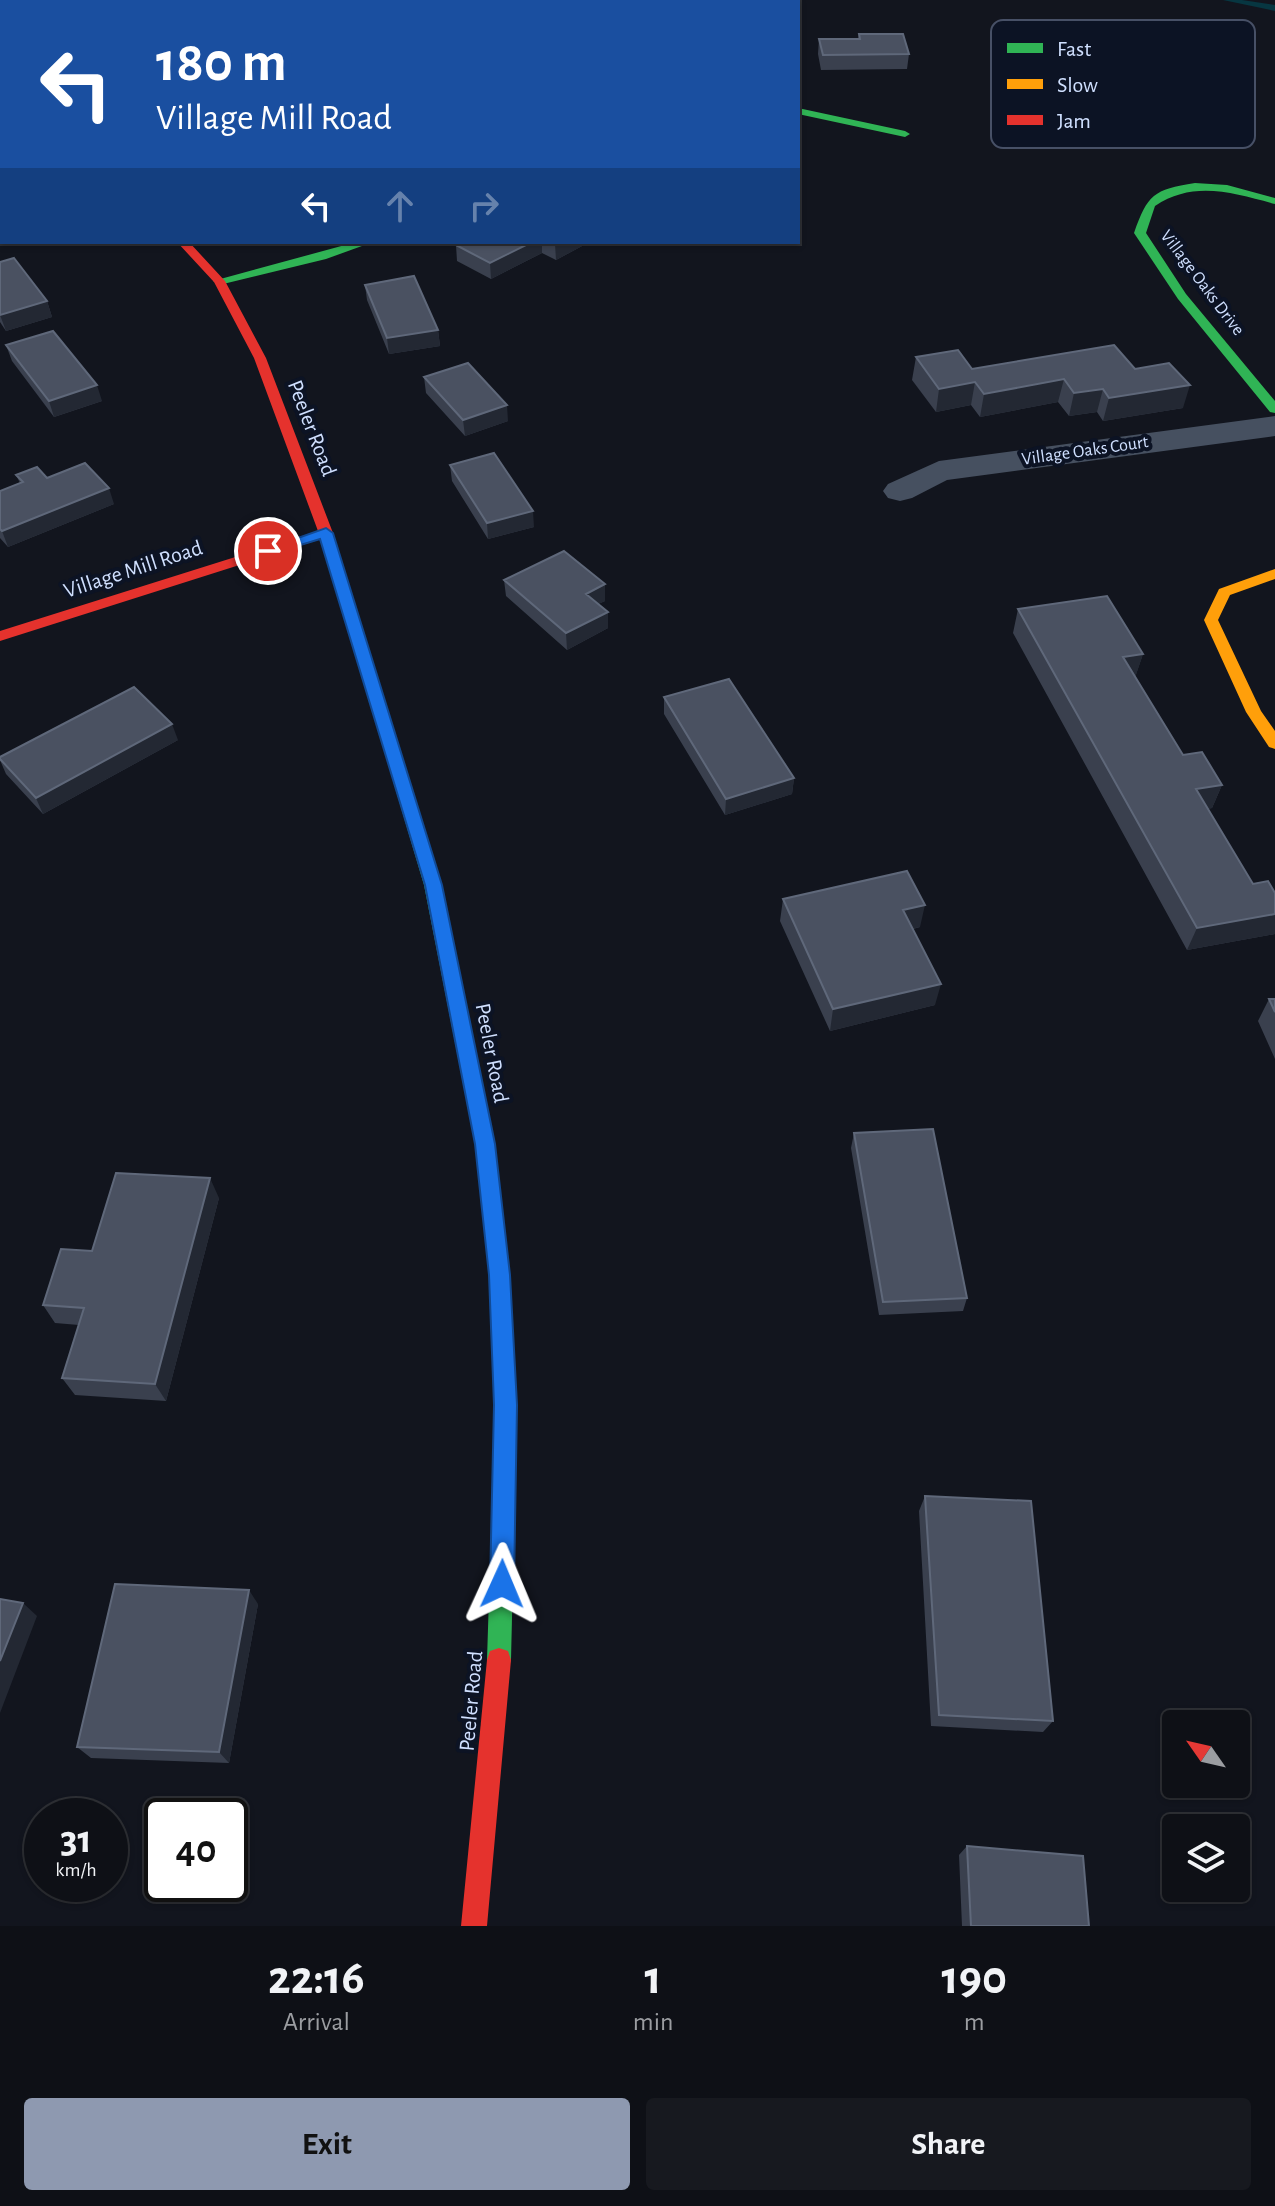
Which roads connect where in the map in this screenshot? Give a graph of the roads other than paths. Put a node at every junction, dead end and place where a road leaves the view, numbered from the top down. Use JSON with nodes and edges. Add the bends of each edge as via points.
{"nodes":[{"id":1,"x":800,"y":111,"type":"edge"},
{"id":2,"x":905,"y":134,"type":"dead end"},
{"id":3,"x":1275,"y":201,"type":"edge"},
{"id":4,"x":185,"y":244,"type":"edge"},
{"id":5,"x":361,"y":244,"type":"edge"},
{"id":6,"x":219,"y":281,"type":"junction"},
{"id":7,"x":1275,"y":409,"type":"edge"},
{"id":8,"x":1275,"y":426,"type":"edge"},
{"id":9,"x":900,"y":491,"type":"dead end"},
{"id":10,"x":326,"y":533,"type":"junction"},
{"id":11,"x":1275,"y":574,"type":"edge"},
{"id":12,"x":0,"y":636,"type":"edge"},
{"id":13,"x":1275,"y":743,"type":"edge"},
{"id":14,"x":474,"y":1926,"type":"edge"}],
"edges":[{"from":1,"to":2,"type":"street"},
{"from":3,"to":7,"type":"street","name":"Village Oaks Drive","via":[[1223,186],[1170,189],[1148,205],[1140,233],[1182,296]]},
{"from":4,"to":6,"type":"street","name":"Peeler Road"},
{"from":5,"to":6,"type":"street"},
{"from":6,"to":10,"type":"street","name":"Peeler Road","via":[[260,358]]},
{"from":8,"to":9,"type":"street","name":"Village Oaks Court","via":[[939,471]]},
{"from":10,"to":12,"type":"street","name":"Village Mill Road"},
{"from":10,"to":14,"type":"street","name":"Peeler Road","via":[[433,885],[489,1173],[506,1405],[500,1646]]},
{"from":11,"to":13,"type":"street","via":[[1224,592],[1211,620],[1254,712]]}]}
